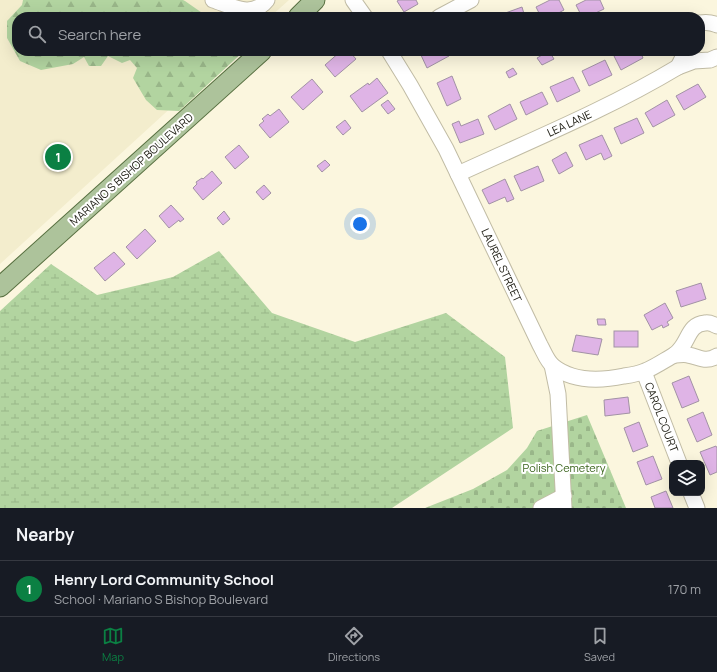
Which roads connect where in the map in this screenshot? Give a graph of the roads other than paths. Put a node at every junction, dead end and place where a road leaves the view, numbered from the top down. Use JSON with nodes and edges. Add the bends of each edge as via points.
{"nodes":[{"id":1,"x":213,"y":0,"type":"edge"},
{"id":2,"x":267,"y":0,"type":"edge"},
{"id":3,"x":315,"y":0,"type":"edge"},
{"id":4,"x":353,"y":0,"type":"edge"},
{"id":5,"x":470,"y":0,"type":"edge"},
{"id":6,"x":303,"y":12,"type":"edge"},
{"id":7,"x":361,"y":12,"type":"edge"},
{"id":8,"x":448,"y":12,"type":"edge"},
{"id":9,"x":705,"y":23,"type":"edge"},
{"id":10,"x":717,"y":25,"type":"edge"},
{"id":11,"x":256,"y":56,"type":"edge"},
{"id":12,"x":392,"y":56,"type":"edge"},
{"id":13,"x":684,"y":56,"type":"edge"},
{"id":14,"x":717,"y":57,"type":"edge"},
{"id":15,"x":678,"y":67,"type":"junction"},
{"id":16,"x":458,"y":174,"type":"junction"},
{"id":17,"x":0,"y":287,"type":"edge"},
{"id":18,"x":717,"y":326,"type":"edge"},
{"id":19,"x":674,"y":355,"type":"junction"},
{"id":20,"x":717,"y":356,"type":"edge"},
{"id":21,"x":552,"y":365,"type":"junction"},
{"id":22,"x":644,"y":372,"type":"junction"},
{"id":23,"x":679,"y":460,"type":"edge"},
{"id":24,"x":692,"y":496,"type":"edge"},
{"id":25,"x":564,"y":502,"type":"edge"},
{"id":26,"x":541,"y":508,"type":"edge"},
{"id":27,"x":697,"y":508,"type":"edge"}],
"edges":[{"from":1,"to":2,"type":"street","via":[[242,10],[255,10]]},
{"from":3,"to":6,"type":"main road"},
{"from":4,"to":7,"type":"street"},
{"from":5,"to":8,"type":"street"},
{"from":9,"to":10,"type":"street"},
{"from":11,"to":17,"type":"main road","name":"MARIANO S BISHOP BOULEVARD"},
{"from":12,"to":16,"type":"street","name":"LAUREL STREET","via":[[429,117]]},
{"from":13,"to":15,"type":"street"},
{"from":14,"to":15,"type":"street","name":"LEA LANE"},
{"from":15,"to":16,"type":"street","name":"LEA LANE","via":[[591,113]]},
{"from":16,"to":21,"type":"street","name":"LAUREL STREET"},
{"from":18,"to":19,"type":"street","via":[[708,323],[696,326],[691,330],[682,348]]},
{"from":19,"to":20,"type":"street","via":[[686,354],[707,360]]},
{"from":19,"to":22,"type":"street"},
{"from":21,"to":22,"type":"street","via":[[577,377],[597,380]]},
{"from":21,"to":25,"type":"street","via":[[558,394]]},
{"from":22,"to":23,"type":"street","name":"CAROL COURT"},
{"from":24,"to":27,"type":"street"},
{"from":25,"to":26,"type":"street"}]}
